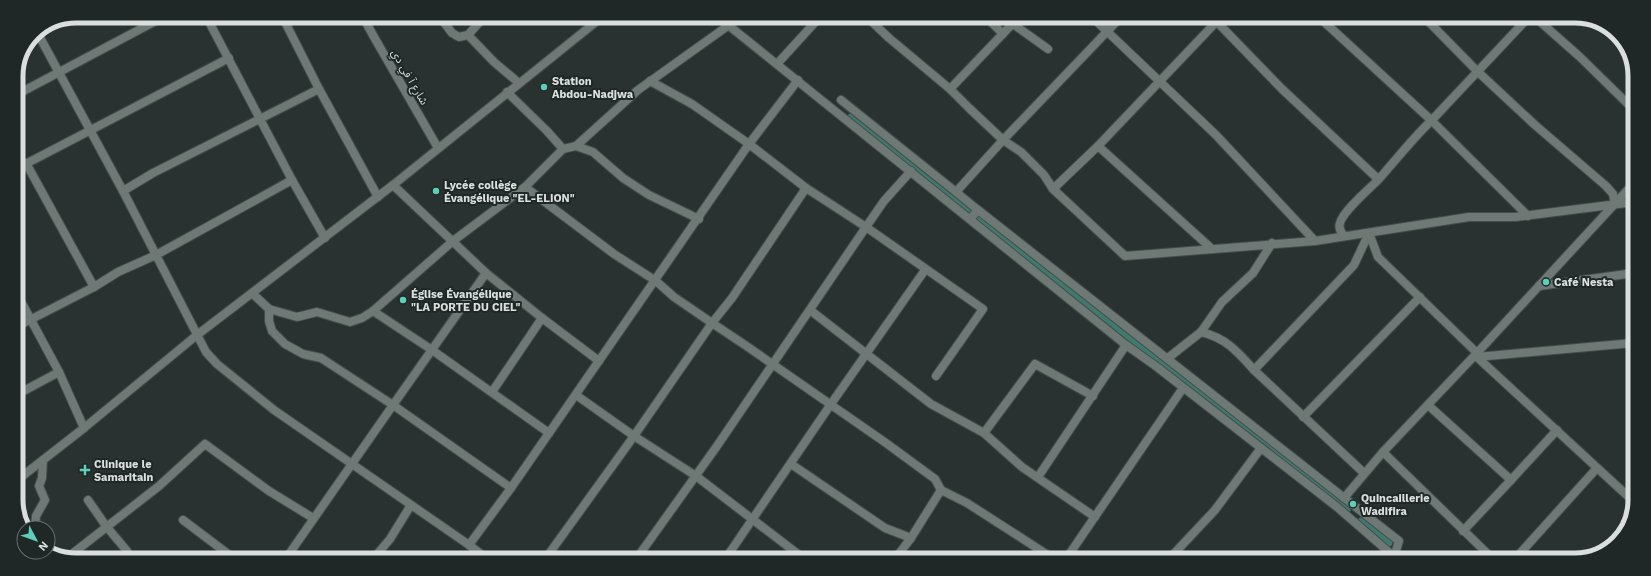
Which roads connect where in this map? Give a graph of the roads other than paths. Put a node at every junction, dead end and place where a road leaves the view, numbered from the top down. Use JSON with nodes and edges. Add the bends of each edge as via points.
{"nodes":[{"id":1,"x":152,"y":23,"type":"edge"},
{"id":2,"x":210,"y":23,"type":"edge"},
{"id":3,"x":286,"y":23,"type":"edge"},
{"id":4,"x":366,"y":23,"type":"edge"},
{"id":5,"x":444,"y":23,"type":"edge"},
{"id":6,"x":479,"y":23,"type":"edge"},
{"id":7,"x":594,"y":23,"type":"edge"},
{"id":8,"x":726,"y":23,"type":"edge"},
{"id":9,"x":814,"y":23,"type":"edge"},
{"id":10,"x":873,"y":23,"type":"edge"},
{"id":11,"x":992,"y":23,"type":"edge"},
{"id":12,"x":1014,"y":23,"type":"edge"},
{"id":13,"x":1018,"y":23,"type":"edge"},
{"id":14,"x":1098,"y":23,"type":"edge"},
{"id":15,"x":1115,"y":23,"type":"edge"},
{"id":16,"x":1215,"y":23,"type":"edge"},
{"id":17,"x":1221,"y":23,"type":"edge"},
{"id":18,"x":1325,"y":23,"type":"edge"},
{"id":19,"x":1430,"y":23,"type":"edge"},
{"id":20,"x":1523,"y":23,"type":"edge"},
{"id":21,"x":1542,"y":23,"type":"edge"},
{"id":22,"x":729,"y":25,"type":"junction"},
{"id":23,"x":1107,"y":32,"type":"junction"},
{"id":24,"x":1004,"y":34,"type":"junction"},
{"id":25,"x":468,"y":35,"type":"junction"},
{"id":26,"x":40,"y":38,"type":"edge"},
{"id":27,"x":1048,"y":49,"type":"dead end"},
{"id":28,"x":229,"y":58,"type":"junction"},
{"id":29,"x":777,"y":64,"type":"junction"},
{"id":30,"x":1477,"y":71,"type":"junction"},
{"id":31,"x":58,"y":72,"type":"junction"},
{"id":32,"x":798,"y":80,"type":"junction"},
{"id":33,"x":650,"y":81,"type":"junction"},
{"id":34,"x":1160,"y":81,"type":"junction"},
{"id":35,"x":519,"y":83,"type":"junction"},
{"id":36,"x":319,"y":89,"type":"junction"},
{"id":37,"x":950,"y":89,"type":"junction"},
{"id":38,"x":23,"y":91,"type":"edge"},
{"id":39,"x":507,"y":92,"type":"junction"},
{"id":40,"x":841,"y":100,"type":"dead end"},
{"id":41,"x":1628,"y":105,"type":"edge"},
{"id":42,"x":260,"y":119,"type":"junction"},
{"id":43,"x":1431,"y":120,"type":"junction"},
{"id":44,"x":89,"y":130,"type":"junction"},
{"id":45,"x":1003,"y":140,"type":"junction"},
{"id":46,"x":749,"y":144,"type":"junction"},
{"id":47,"x":576,"y":146,"type":"junction"},
{"id":48,"x":1098,"y":146,"type":"junction"},
{"id":49,"x":438,"y":148,"type":"junction"},
{"id":50,"x":563,"y":149,"type":"junction"},
{"id":51,"x":26,"y":163,"type":"junction"},
{"id":52,"x":23,"y":165,"type":"edge"},
{"id":53,"x":911,"y":171,"type":"junction"},
{"id":54,"x":1378,"y":179,"type":"junction"},
{"id":55,"x":292,"y":180,"type":"junction"},
{"id":56,"x":393,"y":185,"type":"junction"},
{"id":57,"x":525,"y":187,"type":"junction"},
{"id":58,"x":806,"y":188,"type":"junction"},
{"id":59,"x":1053,"y":189,"type":"junction"},
{"id":60,"x":1628,"y":190,"type":"edge"},
{"id":61,"x":123,"y":191,"type":"junction"},
{"id":62,"x":956,"y":192,"type":"junction"},
{"id":63,"x":378,"y":197,"type":"junction"},
{"id":64,"x":1628,"y":203,"type":"edge"},
{"id":65,"x":1615,"y":204,"type":"junction"},
{"id":66,"x":978,"y":210,"type":"junction"},
{"id":67,"x":1528,"y":216,"type":"junction"},
{"id":68,"x":699,"y":219,"type":"junction"},
{"id":69,"x":970,"y":219,"type":"junction"},
{"id":70,"x":866,"y":227,"type":"junction"},
{"id":71,"x":1369,"y":233,"type":"junction"},
{"id":72,"x":1344,"y":236,"type":"junction"},
{"id":73,"x":325,"y":238,"type":"junction"},
{"id":74,"x":453,"y":241,"type":"junction"},
{"id":75,"x":1315,"y":241,"type":"junction"},
{"id":76,"x":1272,"y":243,"type":"junction"},
{"id":77,"x":1212,"y":249,"type":"junction"},
{"id":78,"x":156,"y":255,"type":"junction"},
{"id":79,"x":926,"y":270,"type":"junction"},
{"id":80,"x":486,"y":273,"type":"junction"},
{"id":81,"x":1628,"y":274,"type":"edge"},
{"id":82,"x":656,"y":281,"type":"junction"},
{"id":83,"x":1539,"y":286,"type":"junction"},
{"id":84,"x":94,"y":287,"type":"junction"},
{"id":85,"x":253,"y":294,"type":"junction"},
{"id":86,"x":1420,"y":297,"type":"junction"},
{"id":87,"x":23,"y":305,"type":"edge"},
{"id":88,"x":269,"y":308,"type":"junction"},
{"id":89,"x":810,"y":310,"type":"junction"},
{"id":90,"x":373,"y":312,"type":"junction"},
{"id":91,"x":542,"y":318,"type":"junction"},
{"id":92,"x":31,"y":319,"type":"junction"},
{"id":93,"x":23,"y":323,"type":"edge"},
{"id":94,"x":712,"y":323,"type":"junction"},
{"id":95,"x":1201,"y":332,"type":"junction"},
{"id":96,"x":197,"y":335,"type":"junction"},
{"id":97,"x":1628,"y":343,"type":"edge"},
{"id":98,"x":1126,"y":345,"type":"junction"},
{"id":99,"x":432,"y":350,"type":"junction"},
{"id":100,"x":867,"y":354,"type":"junction"},
{"id":101,"x":1477,"y":355,"type":"junction"},
{"id":102,"x":1168,"y":358,"type":"junction"},
{"id":103,"x":599,"y":361,"type":"junction"},
{"id":104,"x":773,"y":363,"type":"junction"},
{"id":105,"x":1254,"y":370,"type":"junction"},
{"id":106,"x":59,"y":372,"type":"junction"},
{"id":107,"x":936,"y":376,"type":"dead end"},
{"id":108,"x":1183,"y":388,"type":"junction"},
{"id":109,"x":23,"y":391,"type":"edge"},
{"id":110,"x":492,"y":392,"type":"junction"},
{"id":111,"x":576,"y":395,"type":"junction"},
{"id":112,"x":1093,"y":396,"type":"junction"},
{"id":113,"x":831,"y":404,"type":"junction"},
{"id":114,"x":393,"y":405,"type":"junction"},
{"id":115,"x":1428,"y":405,"type":"junction"},
{"id":116,"x":1303,"y":417,"type":"junction"},
{"id":117,"x":84,"y":428,"type":"junction"},
{"id":118,"x":1556,"y":430,"type":"junction"},
{"id":119,"x":549,"y":433,"type":"junction"},
{"id":120,"x":984,"y":433,"type":"junction"},
{"id":121,"x":634,"y":436,"type":"junction"},
{"id":122,"x":1261,"y":448,"type":"junction"},
{"id":123,"x":1382,"y":452,"type":"junction"},
{"id":124,"x":43,"y":460,"type":"junction"},
{"id":125,"x":791,"y":464,"type":"junction"},
{"id":126,"x":352,"y":465,"type":"junction"},
{"id":127,"x":1597,"y":468,"type":"junction"},
{"id":128,"x":1364,"y":473,"type":"junction"},
{"id":129,"x":23,"y":476,"type":"edge"},
{"id":130,"x":696,"y":476,"type":"junction"},
{"id":131,"x":1038,"y":478,"type":"junction"},
{"id":132,"x":1511,"y":480,"type":"junction"},
{"id":133,"x":511,"y":488,"type":"junction"},
{"id":134,"x":941,"y":490,"type":"junction"},
{"id":135,"x":1628,"y":496,"type":"edge"},
{"id":136,"x":1344,"y":498,"type":"junction"},
{"id":137,"x":88,"y":500,"type":"dead end"},
{"id":138,"x":412,"y":505,"type":"junction"},
{"id":139,"x":1095,"y":517,"type":"junction"},
{"id":140,"x":313,"y":518,"type":"junction"},
{"id":141,"x":36,"y":520,"type":"edge"},
{"id":142,"x":183,"y":520,"type":"dead end"},
{"id":143,"x":752,"y":520,"type":"junction"},
{"id":144,"x":106,"y":526,"type":"junction"},
{"id":145,"x":1462,"y":531,"type":"junction"},
{"id":146,"x":911,"y":538,"type":"junction"},
{"id":147,"x":469,"y":545,"type":"junction"},
{"id":148,"x":73,"y":553,"type":"edge"},
{"id":149,"x":126,"y":553,"type":"edge"},
{"id":150,"x":227,"y":553,"type":"edge"},
{"id":151,"x":290,"y":553,"type":"edge"},
{"id":152,"x":378,"y":553,"type":"edge"},
{"id":153,"x":479,"y":553,"type":"edge"},
{"id":154,"x":550,"y":553,"type":"edge"},
{"id":155,"x":641,"y":553,"type":"edge"},
{"id":156,"x":729,"y":553,"type":"edge"},
{"id":157,"x":791,"y":553,"type":"edge"},
{"id":158,"x":900,"y":553,"type":"edge"},
{"id":159,"x":1045,"y":553,"type":"edge"},
{"id":160,"x":1070,"y":553,"type":"edge"},
{"id":161,"x":1176,"y":553,"type":"edge"},
{"id":162,"x":1389,"y":553,"type":"edge"},
{"id":163,"x":1397,"y":553,"type":"edge"},
{"id":164,"x":1486,"y":553,"type":"edge"},
{"id":165,"x":1520,"y":553,"type":"edge"}],
"edges":[{"from":1,"to":31,"type":"street"},
{"from":2,"to":28,"type":"street"},
{"from":3,"to":36,"type":"street"},
{"from":4,"to":49,"type":"street","name":"شارع آ في دي"},
{"from":5,"to":25,"type":"street","via":[[459,37]]},
{"from":6,"to":25,"type":"street"},
{"from":7,"to":35,"type":"street"},
{"from":8,"to":22,"type":"street"},
{"from":9,"to":29,"type":"street"},
{"from":10,"to":37,"type":"street"},
{"from":11,"to":24,"type":"street"},
{"from":12,"to":24,"type":"street"},
{"from":13,"to":27,"type":"street"},
{"from":14,"to":23,"type":"street"},
{"from":15,"to":23,"type":"street"},
{"from":16,"to":34,"type":"street"},
{"from":17,"to":54,"type":"street","via":[[1282,89]]},
{"from":18,"to":43,"type":"street"},
{"from":19,"to":30,"type":"street"},
{"from":20,"to":30,"type":"street"},
{"from":21,"to":41,"type":"street"},
{"from":22,"to":29,"type":"street"},
{"from":22,"to":33,"type":"street"},
{"from":23,"to":34,"type":"street"},
{"from":23,"to":45,"type":"street"},
{"from":24,"to":37,"type":"street"},
{"from":25,"to":35,"type":"street"},
{"from":26,"to":31,"type":"street"},
{"from":28,"to":42,"type":"street"},
{"from":28,"to":44,"type":"street"},
{"from":29,"to":32,"type":"street"},
{"from":30,"to":43,"type":"street","via":[[1449,104]]},
{"from":30,"to":65,"type":"street","via":[[1606,186],[1613,194]]},
{"from":31,"to":38,"type":"street"},
{"from":31,"to":44,"type":"street"},
{"from":32,"to":46,"type":"street"},
{"from":32,"to":53,"type":"street"},
{"from":33,"to":46,"type":"street","via":[[692,104]]},
{"from":33,"to":47,"type":"street"},
{"from":34,"to":48,"type":"street"},
{"from":34,"to":75,"type":"street","via":[[1216,135]]},
{"from":35,"to":39,"type":"street"},
{"from":36,"to":42,"type":"street"},
{"from":36,"to":63,"type":"street"},
{"from":37,"to":45,"type":"street"},
{"from":39,"to":49,"type":"street"},
{"from":39,"to":50,"type":"street"},
{"from":40,"to":62,"type":"street"},
{"from":42,"to":55,"type":"street"},
{"from":42,"to":61,"type":"street"},
{"from":43,"to":54,"type":"street"},
{"from":43,"to":67,"type":"street"},
{"from":44,"to":51,"type":"street"},
{"from":44,"to":61,"type":"street"},
{"from":45,"to":59,"type":"street","via":[[1044,175]]},
{"from":45,"to":62,"type":"street"},
{"from":46,"to":58,"type":"street"},
{"from":46,"to":68,"type":"street"},
{"from":47,"to":50,"type":"street"},
{"from":47,"to":68,"type":"street","via":[[593,152],[623,178],[649,195]]},
{"from":48,"to":59,"type":"street"},
{"from":48,"to":77,"type":"street"},
{"from":49,"to":56,"type":"street"},
{"from":50,"to":57,"type":"street"},
{"from":51,"to":52,"type":"street"},
{"from":51,"to":84,"type":"street"},
{"from":53,"to":69,"type":"street"},
{"from":53,"to":70,"type":"street","via":[[884,201]]},
{"from":54,"to":72,"type":"street","via":[[1344,215],[1339,229]]},
{"from":55,"to":73,"type":"street"},
{"from":55,"to":78,"type":"street"},
{"from":56,"to":63,"type":"street"},
{"from":56,"to":74,"type":"street"},
{"from":57,"to":74,"type":"street"},
{"from":57,"to":82,"type":"street","via":[[614,254]]},
{"from":58,"to":70,"type":"street"},
{"from":58,"to":94,"type":"street","via":[[732,298]]},
{"from":59,"to":77,"type":"street","via":[[1125,256]]},
{"from":60,"to":65,"type":"street"},
{"from":61,"to":78,"type":"street"},
{"from":62,"to":66,"type":"street"},
{"from":63,"to":73,"type":"street"},
{"from":64,"to":65,"type":"street"},
{"from":65,"to":67,"type":"street"},
{"from":65,"to":83,"type":"street"},
{"from":66,"to":69,"type":"street"},
{"from":66,"to":102,"type":"street"},
{"from":67,"to":71,"type":"street","via":[[1469,217]]},
{"from":68,"to":82,"type":"street"},
{"from":69,"to":98,"type":"street"},
{"from":70,"to":79,"type":"street"},
{"from":70,"to":89,"type":"street"},
{"from":71,"to":72,"type":"street"},
{"from":71,"to":86,"type":"street","via":[[1378,257]]},
{"from":71,"to":105,"type":"street","via":[[1354,265]]},
{"from":72,"to":75,"type":"street"},
{"from":73,"to":85,"type":"street"},
{"from":74,"to":80,"type":"street"},
{"from":74,"to":90,"type":"street"},
{"from":75,"to":76,"type":"street"},
{"from":76,"to":77,"type":"street"},
{"from":76,"to":95,"type":"street","via":[[1253,273],[1222,302]]},
{"from":78,"to":84,"type":"street","via":[[118,272]]},
{"from":78,"to":96,"type":"street"},
{"from":79,"to":100,"type":"street"},
{"from":79,"to":107,"type":"street","via":[[982,309]]},
{"from":80,"to":91,"type":"street"},
{"from":80,"to":99,"type":"street"},
{"from":81,"to":83,"type":"street"},
{"from":82,"to":94,"type":"street"},
{"from":82,"to":103,"type":"street"},
{"from":83,"to":101,"type":"street"},
{"from":84,"to":92,"type":"street"},
{"from":85,"to":88,"type":"street"},
{"from":85,"to":96,"type":"street"},
{"from":86,"to":101,"type":"street"},
{"from":86,"to":116,"type":"street"},
{"from":87,"to":92,"type":"street"},
{"from":88,"to":90,"type":"street","via":[[297,317],[317,312],[350,322]]},
{"from":88,"to":114,"type":"street","via":[[272,330],[285,344],[303,354],[321,358]]},
{"from":89,"to":100,"type":"street"},
{"from":89,"to":104,"type":"street"},
{"from":90,"to":99,"type":"street"},
{"from":91,"to":103,"type":"street"},
{"from":91,"to":110,"type":"street"},
{"from":92,"to":93,"type":"street"},
{"from":92,"to":106,"type":"street"},
{"from":94,"to":104,"type":"street"},
{"from":94,"to":121,"type":"street"},
{"from":95,"to":102,"type":"street"},
{"from":95,"to":105,"type":"street","via":[[1224,340],[1238,351]]},
{"from":96,"to":117,"type":"street"},
{"from":96,"to":126,"type":"street","via":[[206,352],[217,364],[274,410]]},
{"from":97,"to":101,"type":"street"},
{"from":98,"to":108,"type":"street"},
{"from":98,"to":112,"type":"street"},
{"from":99,"to":110,"type":"street"},
{"from":99,"to":114,"type":"street"},
{"from":100,"to":113,"type":"street"},
{"from":100,"to":120,"type":"street","via":[[931,404]]},
{"from":101,"to":115,"type":"street"},
{"from":101,"to":118,"type":"street"},
{"from":102,"to":136,"type":"street"},
{"from":103,"to":111,"type":"street"},
{"from":104,"to":113,"type":"street"},
{"from":104,"to":130,"type":"street"},
{"from":105,"to":116,"type":"street"},
{"from":106,"to":109,"type":"street"},
{"from":106,"to":117,"type":"street"},
{"from":108,"to":122,"type":"street"},
{"from":108,"to":139,"type":"street"},
{"from":110,"to":119,"type":"street"},
{"from":111,"to":119,"type":"street"},
{"from":111,"to":121,"type":"street"},
{"from":112,"to":120,"type":"street","via":[[1035,364]]},
{"from":112,"to":131,"type":"street"},
{"from":113,"to":125,"type":"street"},
{"from":113,"to":134,"type":"street","via":[[935,479]]},
{"from":114,"to":126,"type":"street"},
{"from":114,"to":133,"type":"street"},
{"from":115,"to":123,"type":"street"},
{"from":115,"to":132,"type":"street"},
{"from":116,"to":128,"type":"street"},
{"from":117,"to":124,"type":"street"},
{"from":118,"to":127,"type":"street"},
{"from":118,"to":132,"type":"street"},
{"from":119,"to":133,"type":"street"},
{"from":120,"to":131,"type":"street"},
{"from":121,"to":130,"type":"street"},
{"from":121,"to":154,"type":"street"},
{"from":122,"to":161,"type":"street","via":[[1214,511]]},
{"from":122,"to":162,"type":"street"},
{"from":123,"to":128,"type":"street"},
{"from":123,"to":145,"type":"street"},
{"from":124,"to":129,"type":"street"},
{"from":124,"to":141,"type":"street","via":[[39,486],[45,500]]},
{"from":125,"to":143,"type":"street"},
{"from":125,"to":146,"type":"street","via":[[886,528]]},
{"from":126,"to":138,"type":"street"},
{"from":126,"to":140,"type":"street"},
{"from":127,"to":135,"type":"street"},
{"from":127,"to":165,"type":"street"},
{"from":128,"to":136,"type":"street"},
{"from":130,"to":143,"type":"street"},
{"from":130,"to":155,"type":"street"},
{"from":131,"to":139,"type":"street"},
{"from":132,"to":145,"type":"street"},
{"from":133,"to":147,"type":"street"},
{"from":134,"to":146,"type":"street"},
{"from":134,"to":159,"type":"street"},
{"from":136,"to":163,"type":"street","via":[[1399,541]]},
{"from":137,"to":144,"type":"street"},
{"from":138,"to":147,"type":"street"},
{"from":138,"to":152,"type":"street"},
{"from":139,"to":160,"type":"street"},
{"from":140,"to":144,"type":"street","via":[[269,491],[205,444],[160,486]]},
{"from":140,"to":151,"type":"street"},
{"from":142,"to":150,"type":"street"},
{"from":143,"to":156,"type":"street"},
{"from":143,"to":157,"type":"street"},
{"from":144,"to":148,"type":"street"},
{"from":144,"to":149,"type":"street","via":[[127,551]]},
{"from":145,"to":164,"type":"street"},
{"from":146,"to":158,"type":"street"},
{"from":147,"to":153,"type":"street"}]}
